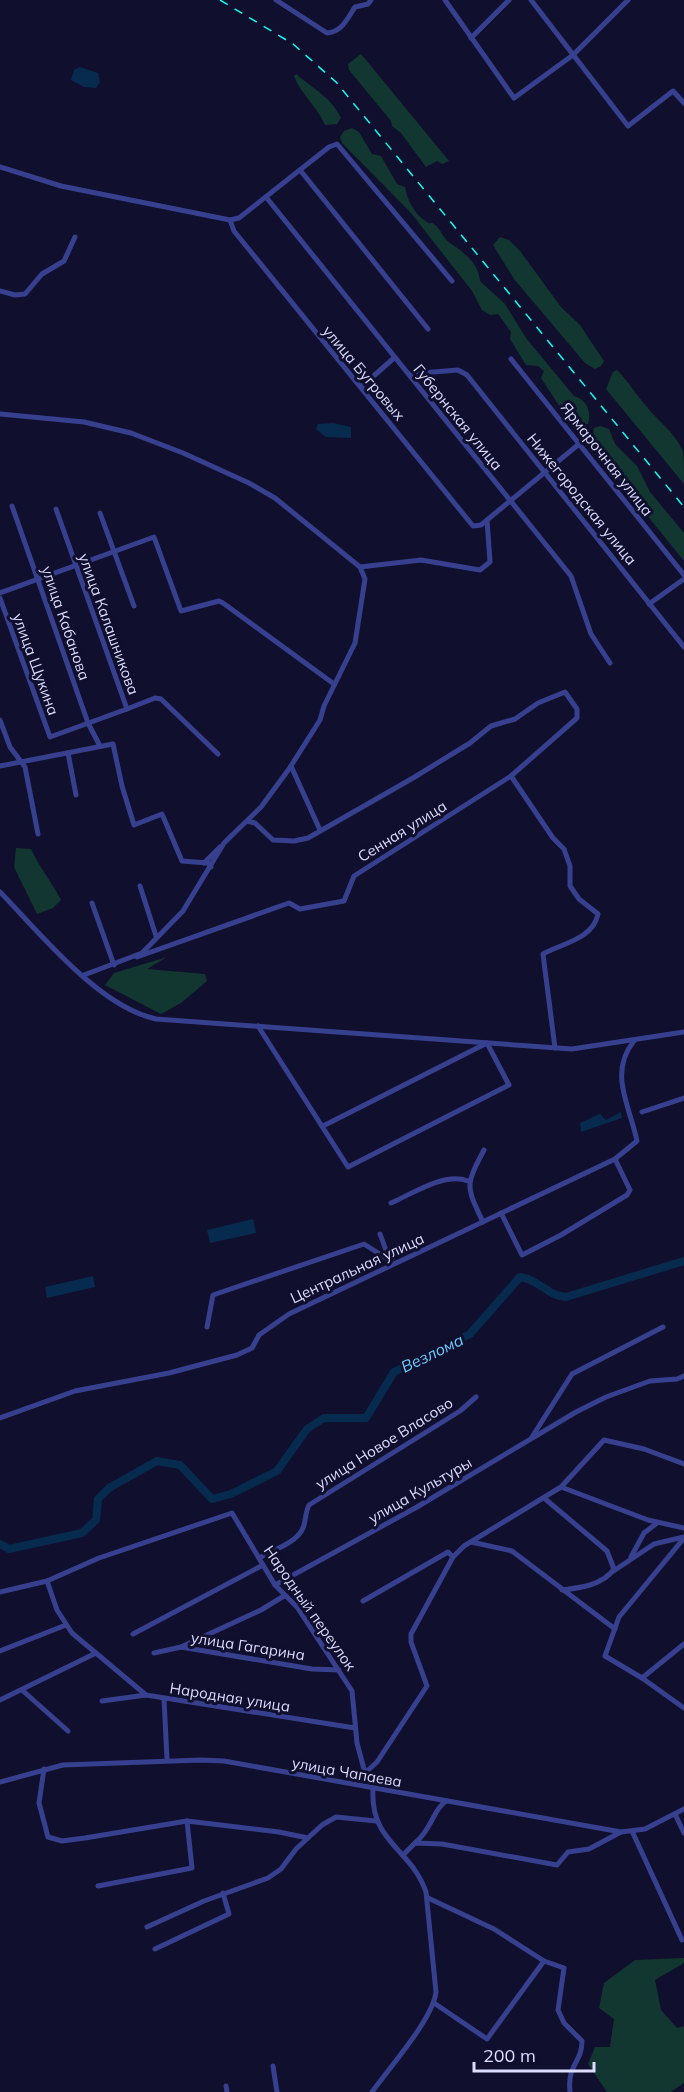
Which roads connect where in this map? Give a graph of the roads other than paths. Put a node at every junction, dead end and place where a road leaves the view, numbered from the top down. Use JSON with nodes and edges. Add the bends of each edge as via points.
{"nodes":[{"id":1,"x":276,"y":0,"type":"edge"},
{"id":2,"x":371,"y":0,"type":"edge"},
{"id":3,"x":445,"y":0,"type":"edge"},
{"id":4,"x":509,"y":0,"type":"edge"},
{"id":5,"x":531,"y":0,"type":"edge"},
{"id":6,"x":628,"y":0,"type":"edge"},
{"id":7,"x":471,"y":38,"type":"junction"},
{"id":8,"x":573,"y":55,"type":"junction"},
{"id":9,"x":684,"y":103,"type":"edge"},
{"id":10,"x":0,"y":167,"type":"edge"},
{"id":11,"x":300,"y":170,"type":"junction"},
{"id":12,"x":266,"y":197,"type":"junction"},
{"id":13,"x":230,"y":220,"type":"junction"},
{"id":14,"x":75,"y":237,"type":"dead end"},
{"id":15,"x":452,"y":281,"type":"dead end"},
{"id":16,"x":0,"y":291,"type":"edge"},
{"id":17,"x":428,"y":329,"type":"dead end"},
{"id":18,"x":394,"y":358,"type":"junction"},
{"id":19,"x":511,"y":359,"type":"dead end"},
{"id":20,"x":408,"y":374,"type":"junction"},
{"id":21,"x":361,"y":387,"type":"junction"},
{"id":22,"x":0,"y":414,"type":"edge"},
{"id":23,"x":579,"y":444,"type":"junction"},
{"id":24,"x":545,"y":472,"type":"junction"},
{"id":25,"x":510,"y":500,"type":"junction"},
{"id":26,"x":12,"y":507,"type":"dead end"},
{"id":27,"x":56,"y":509,"type":"dead end"},
{"id":28,"x":100,"y":513,"type":"dead end"},
{"id":29,"x":487,"y":520,"type":"junction"},
{"id":30,"x":114,"y":551,"type":"junction"},
{"id":31,"x":75,"y":565,"type":"junction"},
{"id":32,"x":360,"y":567,"type":"junction"},
{"id":33,"x":684,"y":577,"type":"edge"},
{"id":34,"x":38,"y":579,"type":"junction"},
{"id":35,"x":0,"y":593,"type":"edge"},
{"id":36,"x":0,"y":598,"type":"edge"},
{"id":37,"x":649,"y":604,"type":"junction"},
{"id":38,"x":134,"y":606,"type":"dead end"},
{"id":39,"x":684,"y":647,"type":"edge"},
{"id":40,"x":610,"y":663,"type":"dead end"},
{"id":41,"x":334,"y":684,"type":"junction"},
{"id":42,"x":127,"y":709,"type":"junction"},
{"id":43,"x":0,"y":720,"type":"edge"},
{"id":44,"x":88,"y":723,"type":"junction"},
{"id":45,"x":50,"y":737,"type":"joint"},
{"id":46,"x":100,"y":746,"type":"junction"},
{"id":47,"x":68,"y":753,"type":"junction"},
{"id":48,"x":218,"y":754,"type":"dead end"},
{"id":49,"x":23,"y":762,"type":"junction"},
{"id":50,"x":0,"y":766,"type":"edge"},
{"id":51,"x":291,"y":766,"type":"junction"},
{"id":52,"x":511,"y":776,"type":"junction"},
{"id":53,"x":76,"y":795,"type":"dead end"},
{"id":54,"x":247,"y":821,"type":"junction"},
{"id":55,"x":320,"y":830,"type":"junction"},
{"id":56,"x":38,"y":834,"type":"dead end"},
{"id":57,"x":224,"y":843,"type":"junction"},
{"id":58,"x":204,"y":863,"type":"junction"},
{"id":59,"x":211,"y":867,"type":"junction"},
{"id":60,"x":140,"y":886,"type":"dead end"},
{"id":61,"x":0,"y":892,"type":"edge"},
{"id":62,"x":92,"y":903,"type":"dead end"},
{"id":63,"x":156,"y":936,"type":"junction"},
{"id":64,"x":136,"y":957,"type":"junction"},
{"id":65,"x":114,"y":965,"type":"junction"},
{"id":66,"x":84,"y":975,"type":"junction"},
{"id":67,"x":258,"y":1026,"type":"junction"},
{"id":68,"x":684,"y":1032,"type":"edge"},
{"id":69,"x":634,"y":1041,"type":"junction"},
{"id":70,"x":555,"y":1048,"type":"junction"},
{"id":71,"x":684,"y":1098,"type":"edge"},
{"id":72,"x":642,"y":1112,"type":"dead end"},
{"id":73,"x":322,"y":1126,"type":"junction"},
{"id":74,"x":484,"y":1150,"type":"dead end"},
{"id":75,"x":615,"y":1159,"type":"junction"},
{"id":76,"x":468,"y":1181,"type":"junction"},
{"id":77,"x":391,"y":1203,"type":"dead end"},
{"id":78,"x":501,"y":1213,"type":"junction"},
{"id":79,"x":483,"y":1222,"type":"junction"},
{"id":80,"x":380,"y":1234,"type":"dead end"},
{"id":81,"x":391,"y":1262,"type":"junction"},
{"id":82,"x":207,"y":1327,"type":"dead end"},
{"id":83,"x":663,"y":1327,"type":"dead end"},
{"id":84,"x":684,"y":1376,"type":"edge"},
{"id":85,"x":476,"y":1397,"type":"dead end"},
{"id":86,"x":0,"y":1418,"type":"edge"},
{"id":87,"x":531,"y":1439,"type":"junction"},
{"id":88,"x":684,"y":1464,"type":"edge"},
{"id":89,"x":561,"y":1486,"type":"junction"},
{"id":90,"x":544,"y":1498,"type":"junction"},
{"id":91,"x":657,"y":1523,"type":"junction"},
{"id":92,"x":684,"y":1528,"type":"edge"},
{"id":93,"x":684,"y":1538,"type":"edge"},
{"id":94,"x":471,"y":1542,"type":"junction"},
{"id":95,"x":453,"y":1557,"type":"junction"},
{"id":96,"x":259,"y":1558,"type":"junction"},
{"id":97,"x":630,"y":1559,"type":"junction"},
{"id":98,"x":263,"y":1565,"type":"junction"},
{"id":99,"x":612,"y":1572,"type":"junction"},
{"id":100,"x":47,"y":1581,"type":"junction"},
{"id":101,"x":275,"y":1585,"type":"junction"},
{"id":102,"x":562,"y":1590,"type":"junction"},
{"id":103,"x":0,"y":1592,"type":"edge"},
{"id":104,"x":284,"y":1596,"type":"junction"},
{"id":105,"x":363,"y":1601,"type":"dead end"},
{"id":106,"x":66,"y":1625,"type":"junction"},
{"id":107,"x":615,"y":1629,"type":"junction"},
{"id":108,"x":133,"y":1634,"type":"dead end"},
{"id":109,"x":684,"y":1644,"type":"edge"},
{"id":110,"x":181,"y":1647,"type":"junction"},
{"id":111,"x":0,"y":1651,"type":"edge"},
{"id":112,"x":96,"y":1653,"type":"junction"},
{"id":113,"x":154,"y":1653,"type":"dead end"},
{"id":114,"x":339,"y":1670,"type":"junction"},
{"id":115,"x":642,"y":1678,"type":"junction"},
{"id":116,"x":22,"y":1690,"type":"junction"},
{"id":117,"x":146,"y":1695,"type":"junction"},
{"id":118,"x":164,"y":1699,"type":"junction"},
{"id":119,"x":0,"y":1700,"type":"edge"},
{"id":120,"x":102,"y":1701,"type":"dead end"},
{"id":121,"x":684,"y":1708,"type":"edge"},
{"id":122,"x":355,"y":1728,"type":"junction"},
{"id":123,"x":68,"y":1731,"type":"dead end"},
{"id":124,"x":167,"y":1759,"type":"junction"},
{"id":125,"x":44,"y":1769,"type":"junction"},
{"id":126,"x":365,"y":1773,"type":"junction"},
{"id":127,"x":0,"y":1782,"type":"edge"},
{"id":128,"x":373,"y":1789,"type":"junction"},
{"id":129,"x":445,"y":1801,"type":"junction"},
{"id":130,"x":684,"y":1809,"type":"edge"},
{"id":131,"x":675,"y":1814,"type":"junction"},
{"id":132,"x":187,"y":1821,"type":"junction"},
{"id":133,"x":376,"y":1821,"type":"junction"},
{"id":134,"x":621,"y":1832,"type":"junction"},
{"id":135,"x":632,"y":1832,"type":"junction"},
{"id":136,"x":684,"y":1833,"type":"edge"},
{"id":137,"x":308,"y":1838,"type":"junction"},
{"id":138,"x":415,"y":1843,"type":"junction"},
{"id":139,"x":403,"y":1855,"type":"junction"},
{"id":140,"x":98,"y":1886,"type":"dead end"},
{"id":141,"x":223,"y":1893,"type":"junction"},
{"id":142,"x":428,"y":1898,"type":"junction"},
{"id":143,"x":147,"y":1927,"type":"dead end"},
{"id":144,"x":682,"y":1940,"type":"dead end"},
{"id":145,"x":155,"y":1949,"type":"dead end"},
{"id":146,"x":544,"y":1961,"type":"junction"},
{"id":147,"x":434,"y":2003,"type":"junction"},
{"id":148,"x":273,"y":2066,"type":"dead end"},
{"id":149,"x":277,"y":2092,"type":"edge"},
{"id":150,"x":372,"y":2092,"type":"edge"},
{"id":151,"x":570,"y":2092,"type":"edge"}],
"edges":[{"from":1,"to":2,"type":"street","via":[[327,33],[339,30],[355,8]]},
{"from":3,"to":7,"type":"street"},
{"from":4,"to":7,"type":"street"},
{"from":5,"to":8,"type":"street"},
{"from":6,"to":8,"type":"street"},
{"from":7,"to":8,"type":"street","via":[[514,98]]},
{"from":8,"to":9,"type":"street","via":[[628,126],[673,91]]},
{"from":10,"to":13,"type":"street","via":[[61,186]]},
{"from":11,"to":12,"type":"street"},
{"from":11,"to":15,"type":"street","via":[[335,144],[340,146]]},
{"from":11,"to":17,"type":"street"},
{"from":12,"to":13,"type":"street","via":[[239,218]]},
{"from":12,"to":18,"type":"street","name":"Губернская улица"},
{"from":13,"to":21,"type":"street","name":"улица Бугровых","via":[[234,231],[293,307]]},
{"from":14,"to":16,"type":"street","via":[[64,261],[42,274],[25,294]]},
{"from":18,"to":20,"type":"street","name":"Губернская улица"},
{"from":18,"to":21,"type":"street"},
{"from":19,"to":23,"type":"street","name":"Ярмарочная улица"},
{"from":20,"to":24,"type":"street","name":"Нижегородская улица","via":[[458,370],[467,375]]},
{"from":20,"to":25,"type":"street","name":"Губернская улица"},
{"from":21,"to":29,"type":"street","name":"улица Бугровых","via":[[473,526]]},
{"from":22,"to":32,"type":"street","via":[[84,422],[131,433],[183,453],[275,498]]},
{"from":23,"to":24,"type":"street"},
{"from":23,"to":33,"type":"street","name":"Ярмарочная улица"},
{"from":24,"to":25,"type":"street"},
{"from":24,"to":37,"type":"street","name":"Нижегородская улица"},
{"from":25,"to":29,"type":"street"},
{"from":25,"to":40,"type":"street","name":"Губернская улица","via":[[571,576],[591,634]]},
{"from":26,"to":34,"type":"street","name":"улица Кабанова"},
{"from":27,"to":31,"type":"street","name":"улица Калашникова"},
{"from":28,"to":30,"type":"street"},
{"from":29,"to":32,"type":"street","via":[[490,561],[480,570],[421,560]]},
{"from":30,"to":31,"type":"street"},
{"from":30,"to":38,"type":"street"},
{"from":30,"to":41,"type":"street","via":[[154,537],[179,608],[184,612],[219,601]]},
{"from":31,"to":34,"type":"street"},
{"from":31,"to":42,"type":"street","name":"улица Калашникова"},
{"from":32,"to":41,"type":"street","via":[[365,579],[356,640]]},
{"from":33,"to":37,"type":"street"},
{"from":34,"to":35,"type":"street"},
{"from":34,"to":44,"type":"street","name":"улица Кабанова"},
{"from":36,"to":45,"type":"street","name":"улица Щукина"},
{"from":37,"to":39,"type":"street","name":"Нижегородская улица"},
{"from":41,"to":51,"type":"street","via":[[320,720]]},
{"from":42,"to":44,"type":"street","name":"улица Калашникова"},
{"from":42,"to":48,"type":"street","via":[[161,699]]},
{"from":43,"to":49,"type":"street","via":[[10,747]]},
{"from":44,"to":45,"type":"street","name":"улица Калашникова"},
{"from":44,"to":46,"type":"street","name":"улица Кабанова"},
{"from":46,"to":47,"type":"street"},
{"from":46,"to":58,"type":"street","via":[[113,744],[135,825],[162,814],[182,861]]},
{"from":47,"to":49,"type":"street"},
{"from":47,"to":53,"type":"street"},
{"from":49,"to":50,"type":"street"},
{"from":49,"to":56,"type":"street"},
{"from":51,"to":54,"type":"street"},
{"from":51,"to":55,"type":"street"},
{"from":52,"to":55,"type":"street","name":"Сенная улица","via":[[577,718],[577,709],[565,692],[514,719],[491,726],[413,778]]},
{"from":52,"to":64,"type":"street","name":"Сенная улица","via":[[359,872],[344,901],[300,909],[289,903]]},
{"from":52,"to":70,"type":"street","via":[[564,849],[570,866],[570,886],[598,914],[597,922],[579,939],[543,954]]},
{"from":54,"to":55,"type":"street","via":[[276,841],[300,841]]},
{"from":54,"to":57,"type":"street"},
{"from":57,"to":58,"type":"street"},
{"from":57,"to":59,"type":"street"},
{"from":58,"to":59,"type":"street"},
{"from":59,"to":63,"type":"street","via":[[183,911]]},
{"from":60,"to":63,"type":"street"},
{"from":61,"to":66,"type":"street"},
{"from":62,"to":65,"type":"street"},
{"from":63,"to":64,"type":"street"},
{"from":64,"to":65,"type":"street"},
{"from":65,"to":66,"type":"street"},
{"from":66,"to":67,"type":"street","via":[[121,1005],[148,1017]]},
{"from":67,"to":70,"type":"street"},
{"from":67,"to":73,"type":"street"},
{"from":68,"to":69,"type":"street"},
{"from":69,"to":70,"type":"street","via":[[584,1049]]},
{"from":69,"to":75,"type":"street","name":"Центральная улица","via":[[624,1054],[620,1071],[637,1141]]},
{"from":71,"to":72,"type":"street"},
{"from":73,"to":73,"type":"street","via":[[348,1167],[509,1085],[488,1043]]},
{"from":74,"to":76,"type":"street"},
{"from":75,"to":78,"type":"street","name":"Центральная улица"},
{"from":75,"to":78,"type":"street","via":[[629,1187],[627,1195],[522,1255]]},
{"from":76,"to":77,"type":"street","via":[[457,1177],[440,1181]]},
{"from":76,"to":79,"type":"street"},
{"from":78,"to":79,"type":"street","name":"Центральная улица"},
{"from":79,"to":81,"type":"street","name":"Центральная улица"},
{"from":80,"to":81,"type":"street"},
{"from":81,"to":82,"type":"street","via":[[364,1244],[213,1295]]},
{"from":81,"to":86,"type":"street","name":"Центральная улица","via":[[289,1314],[259,1335],[252,1348],[237,1355],[75,1391]]},
{"from":83,"to":87,"type":"street","via":[[572,1374]]},
{"from":84,"to":87,"type":"street","name":"улица Культуры","via":[[650,1382],[606,1397]]},
{"from":85,"to":96,"type":"street","name":"улица Новое Власово","via":[[309,1505],[299,1534]]},
{"from":87,"to":101,"type":"street","name":"улица Культуры"},
{"from":88,"to":89,"type":"street","via":[[604,1440]]},
{"from":89,"to":90,"type":"street"},
{"from":89,"to":91,"type":"street"},
{"from":90,"to":94,"type":"street"},
{"from":90,"to":99,"type":"street","via":[[607,1551]]},
{"from":91,"to":92,"type":"street"},
{"from":91,"to":97,"type":"street","via":[[644,1533]]},
{"from":93,"to":97,"type":"street","via":[[654,1544]]},
{"from":93,"to":107,"type":"street","via":[[619,1617]]},
{"from":94,"to":95,"type":"street"},
{"from":94,"to":102,"type":"street","via":[[512,1551]]},
{"from":95,"to":105,"type":"street","via":[[448,1552]]},
{"from":95,"to":126,"type":"street","via":[[411,1634],[427,1686],[377,1762]]},
{"from":96,"to":98,"type":"street","name":"Народный переулок"},
{"from":96,"to":100,"type":"street","name":"Народный переулок","via":[[232,1513],[99,1558]]},
{"from":97,"to":99,"type":"street"},
{"from":98,"to":101,"type":"street","name":"Народный переулок"},
{"from":98,"to":108,"type":"street"},
{"from":99,"to":102,"type":"street","via":[[591,1585]]},
{"from":100,"to":103,"type":"street"},
{"from":100,"to":106,"type":"street"},
{"from":101,"to":104,"type":"street","name":"Народный переулок"},
{"from":102,"to":107,"type":"street"},
{"from":104,"to":110,"type":"street"},
{"from":104,"to":114,"type":"street","name":"Народный переулок","via":[[297,1607]]},
{"from":106,"to":111,"type":"street"},
{"from":106,"to":112,"type":"street"},
{"from":107,"to":115,"type":"street","via":[[605,1656]]},
{"from":109,"to":115,"type":"street"},
{"from":110,"to":113,"type":"street","name":"улица Гагарина"},
{"from":110,"to":114,"type":"street","name":"улица Гагарина"},
{"from":112,"to":116,"type":"street"},
{"from":112,"to":117,"type":"street"},
{"from":114,"to":122,"type":"street","name":"Народный переулок","via":[[352,1691]]},
{"from":115,"to":121,"type":"street"},
{"from":116,"to":119,"type":"street"},
{"from":116,"to":123,"type":"street"},
{"from":117,"to":118,"type":"street","name":"Народная улица"},
{"from":117,"to":120,"type":"street","name":"Народная улица"},
{"from":118,"to":122,"type":"street","name":"Народная улица"},
{"from":118,"to":124,"type":"street"},
{"from":122,"to":126,"type":"street","name":"Народный переулок"},
{"from":124,"to":125,"type":"street","name":"улица Чапаева"},
{"from":124,"to":128,"type":"street","name":"улица Чапаева","via":[[224,1761]]},
{"from":125,"to":127,"type":"street","name":"улица Чапаева"},
{"from":125,"to":132,"type":"street","via":[[39,1803],[48,1837],[62,1841]]},
{"from":126,"to":128,"type":"street","name":"Народный переулок"},
{"from":128,"to":129,"type":"street","name":"улица Чапаева"},
{"from":128,"to":133,"type":"street"},
{"from":129,"to":134,"type":"street","name":"улица Чапаева"},
{"from":129,"to":138,"type":"street","via":[[425,1835]]},
{"from":130,"to":131,"type":"street","name":"улица Чапаева"},
{"from":131,"to":135,"type":"street","name":"улица Чапаева"},
{"from":131,"to":136,"type":"street"},
{"from":132,"to":137,"type":"street"},
{"from":132,"to":140,"type":"street","via":[[192,1868]]},
{"from":133,"to":137,"type":"street","via":[[336,1817]]},
{"from":133,"to":139,"type":"street"},
{"from":134,"to":135,"type":"street","name":"улица Чапаева"},
{"from":134,"to":138,"type":"street","via":[[589,1849],[568,1852],[557,1865],[442,1844]]},
{"from":135,"to":144,"type":"street"},
{"from":137,"to":141,"type":"street","via":[[268,1878]]},
{"from":138,"to":139,"type":"street"},
{"from":139,"to":142,"type":"street"},
{"from":141,"to":143,"type":"street"},
{"from":141,"to":145,"type":"street","via":[[229,1914]]},
{"from":142,"to":146,"type":"street","via":[[494,1929]]},
{"from":142,"to":147,"type":"street","via":[[436,1984]]},
{"from":146,"to":147,"type":"street","via":[[487,2039]]},
{"from":146,"to":151,"type":"street","via":[[564,1968],[558,2010],[564,2023],[582,2041],[582,2050],[568,2077]]},
{"from":147,"to":150,"type":"street"},
{"from":148,"to":149,"type":"street"}]}
